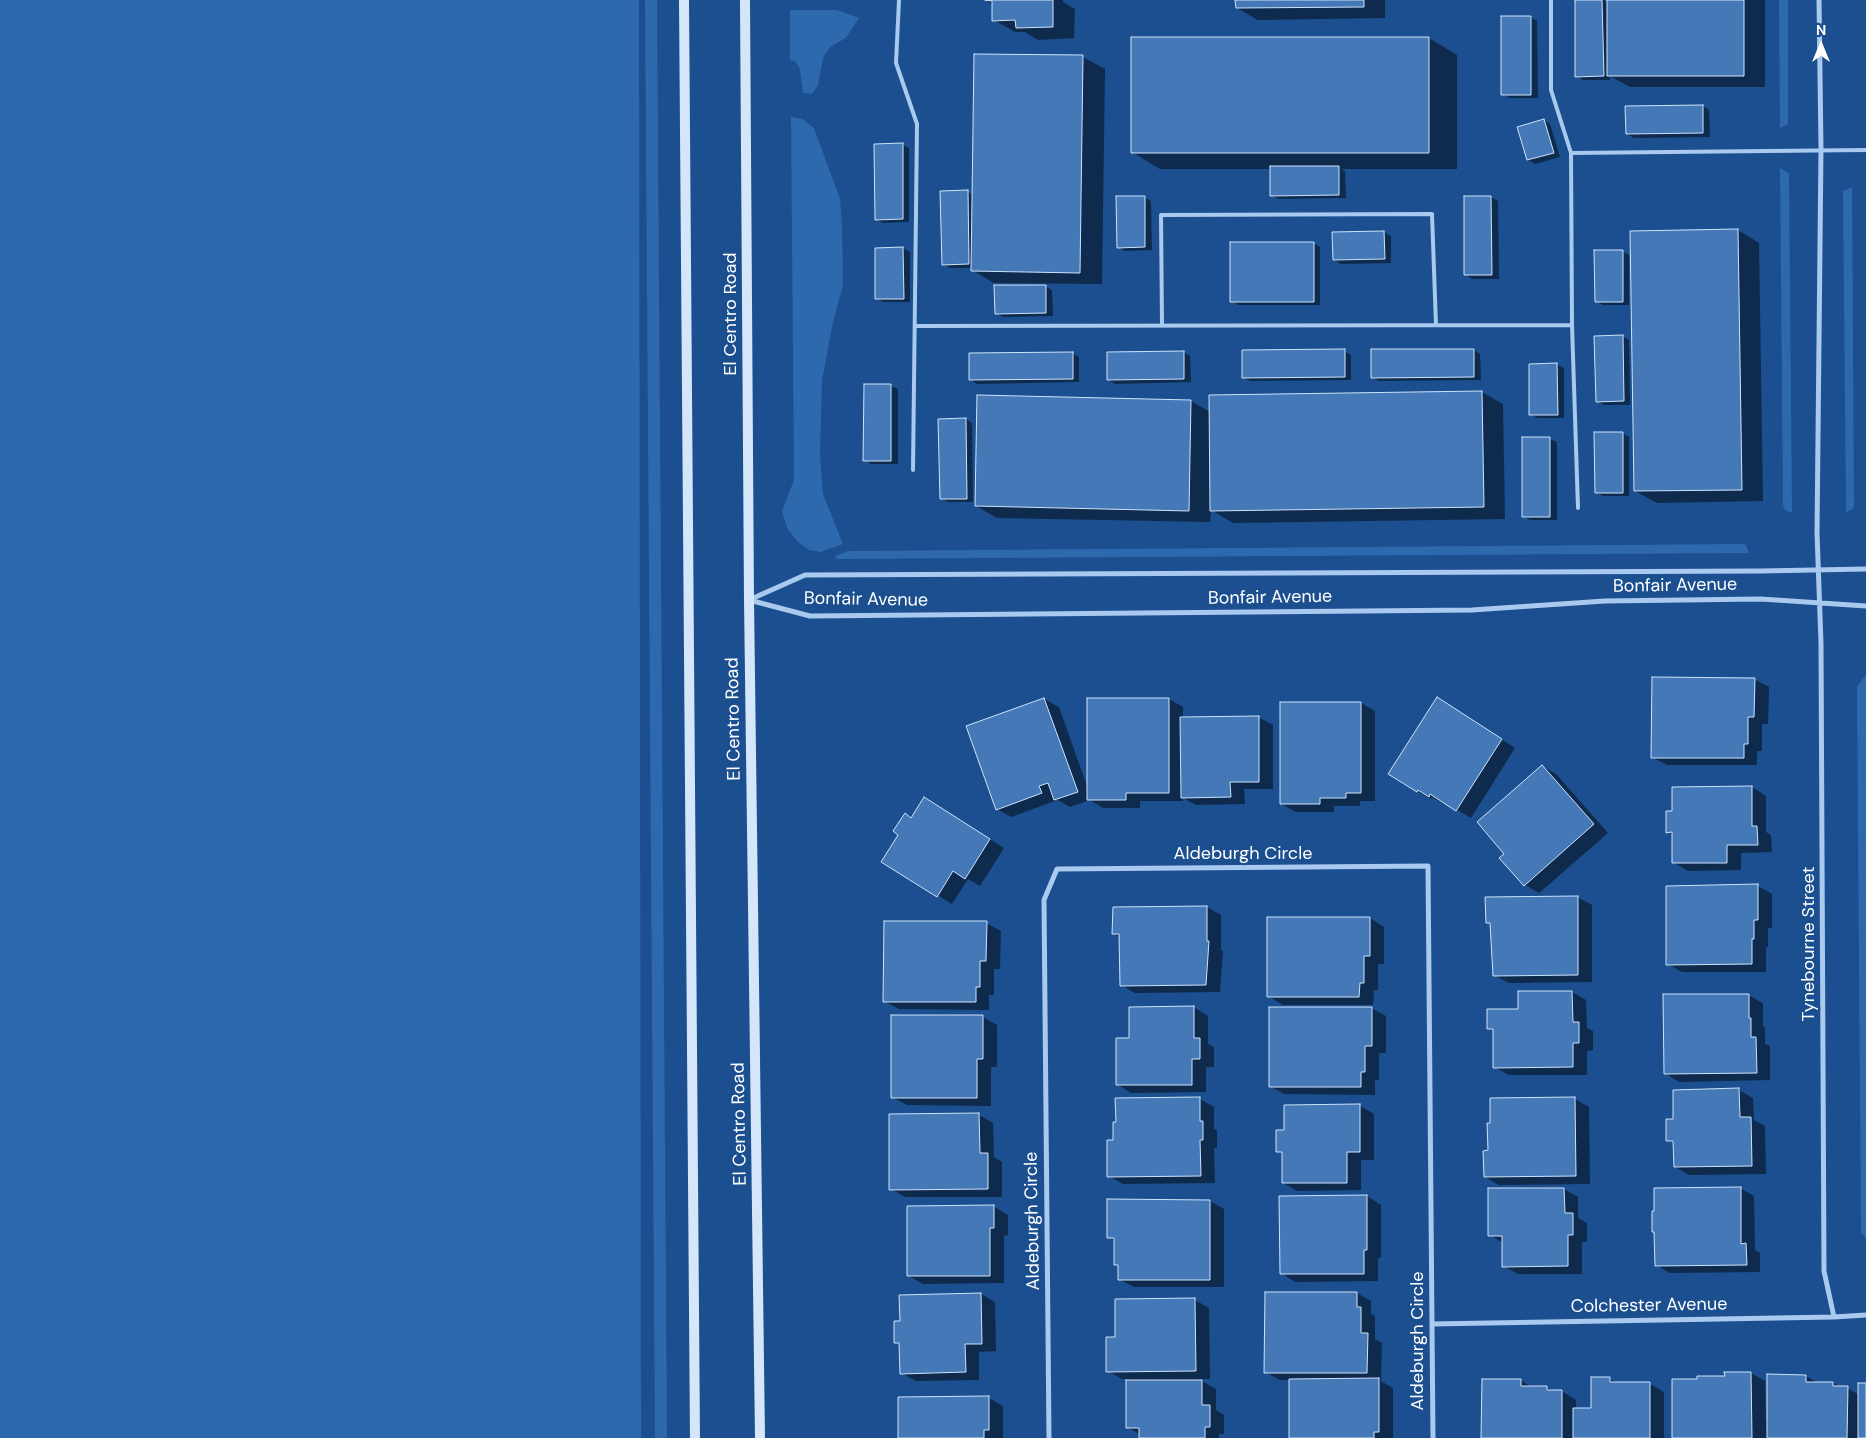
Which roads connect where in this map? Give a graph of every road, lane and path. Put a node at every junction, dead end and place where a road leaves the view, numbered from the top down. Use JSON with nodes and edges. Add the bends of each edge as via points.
{"nodes":[{"id":1,"x":684,"y":0,"type":"edge"},
{"id":2,"x":745,"y":0,"type":"edge"},
{"id":3,"x":899,"y":0,"type":"edge"},
{"id":4,"x":1550,"y":0,"type":"edge"},
{"id":5,"x":1819,"y":0,"type":"edge"},
{"id":6,"x":1821,"y":149,"type":"junction"},
{"id":7,"x":1866,"y":150,"type":"edge"},
{"id":8,"x":1571,"y":153,"type":"junction"},
{"id":9,"x":1162,"y":325,"type":"junction"},
{"id":10,"x":1436,"y":325,"type":"junction"},
{"id":11,"x":1572,"y":325,"type":"junction"},
{"id":12,"x":915,"y":326,"type":"junction"},
{"id":13,"x":913,"y":470,"type":"dead end"},
{"id":14,"x":1578,"y":508,"type":"dead end"},
{"id":15,"x":1818,"y":569,"type":"junction"},
{"id":16,"x":1866,"y":569,"type":"edge"},
{"id":17,"x":749,"y":600,"type":"junction"},
{"id":18,"x":1819,"y":603,"type":"junction"},
{"id":19,"x":1866,"y":606,"type":"edge"},
{"id":20,"x":1866,"y":1315,"type":"edge"},
{"id":21,"x":1834,"y":1317,"type":"junction"},
{"id":22,"x":1432,"y":1324,"type":"junction"},
{"id":23,"x":695,"y":1438,"type":"edge"},
{"id":24,"x":760,"y":1438,"type":"edge"},
{"id":25,"x":1049,"y":1438,"type":"edge"},
{"id":26,"x":1433,"y":1438,"type":"edge"}],
"edges":[{"from":1,"to":23,"type":"main road"},
{"from":2,"to":17,"type":"main road","name":"El Centro Road"},
{"from":3,"to":12,"type":"lane","via":[[896,63],[918,124]]},
{"from":4,"to":8,"type":"lane","via":[[1551,90]]},
{"from":5,"to":6,"type":"street","name":"Tynebourne Street"},
{"from":6,"to":7,"type":"lane"},
{"from":6,"to":8,"type":"lane"},
{"from":6,"to":15,"type":"street","name":"Tynebourne Street"},
{"from":8,"to":11,"type":"lane"},
{"from":9,"to":10,"type":"lane"},
{"from":9,"to":10,"type":"lane","via":[[1162,215],[1423,214],[1432,214]]},
{"from":9,"to":12,"type":"lane"},
{"from":10,"to":11,"type":"lane"},
{"from":11,"to":14,"type":"lane"},
{"from":12,"to":13,"type":"lane"},
{"from":15,"to":16,"type":"street","name":"Bonfair Avenue"},
{"from":15,"to":17,"type":"street","name":"Bonfair Avenue","via":[[805,576]]},
{"from":15,"to":18,"type":"street","name":"Tynebourne Street"},
{"from":17,"to":18,"type":"street","name":"Bonfair Avenue","via":[[810,616],[1472,610],[1605,601],[1761,599]]},
{"from":17,"to":24,"type":"main road","name":"El Centro Road"},
{"from":18,"to":19,"type":"street","name":"Bonfair Avenue"},
{"from":18,"to":21,"type":"street","name":"Tynebourne Street","via":[[1824,1271]]},
{"from":20,"to":21,"type":"street","name":"Colchester Avenue"},
{"from":21,"to":22,"type":"street","name":"Colchester Avenue"},
{"from":22,"to":25,"type":"street","name":"Aldeburgh Circle","via":[[1428,866],[1057,869],[1044,900]]},
{"from":22,"to":26,"type":"street","name":"Aldeburgh Circle"}]}
